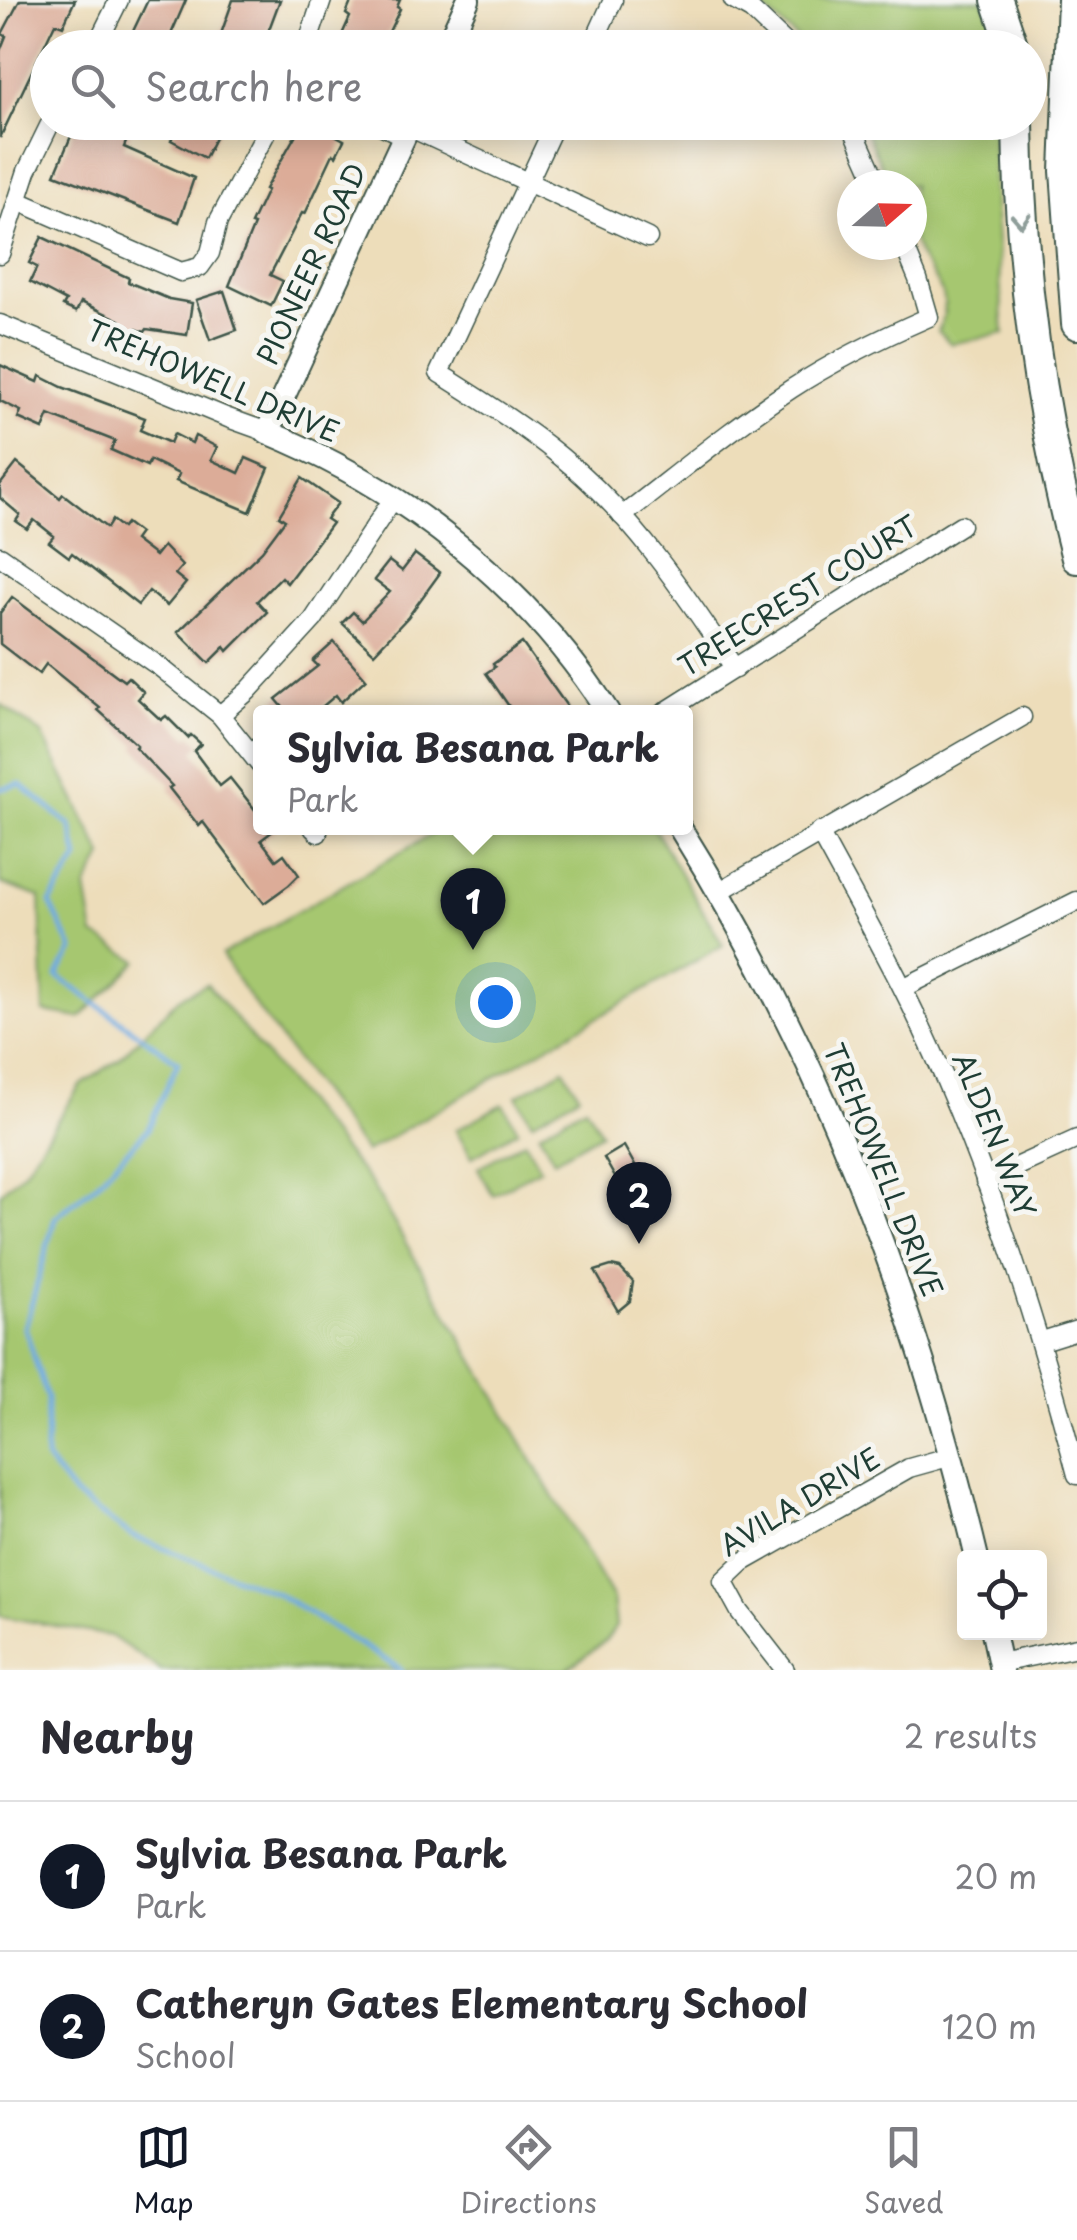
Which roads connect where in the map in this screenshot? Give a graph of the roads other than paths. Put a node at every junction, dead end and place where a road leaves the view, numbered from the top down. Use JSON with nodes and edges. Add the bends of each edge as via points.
{"nodes":[{"id":1,"x":119,"y":0,"type":"edge"},
{"id":2,"x":322,"y":0,"type":"edge"},
{"id":3,"x":468,"y":0,"type":"edge"},
{"id":4,"x":613,"y":0,"type":"edge"},
{"id":5,"x":732,"y":0,"type":"edge"},
{"id":6,"x":997,"y":0,"type":"edge"},
{"id":7,"x":1024,"y":0,"type":"edge"},
{"id":8,"x":1073,"y":0,"type":"edge"},
{"id":9,"x":103,"y":30,"type":"edge"},
{"id":10,"x":312,"y":30,"type":"edge"},
{"id":11,"x":454,"y":30,"type":"edge"},
{"id":12,"x":599,"y":30,"type":"edge"},
{"id":13,"x":772,"y":30,"type":"edge"},
{"id":14,"x":1007,"y":30,"type":"edge"},
{"id":15,"x":1022,"y":30,"type":"edge"},
{"id":16,"x":1072,"y":63,"type":"edge"},
{"id":17,"x":42,"y":140,"type":"edge"},
{"id":18,"x":262,"y":140,"type":"edge"},
{"id":19,"x":404,"y":140,"type":"edge"},
{"id":20,"x":434,"y":140,"type":"edge"},
{"id":21,"x":548,"y":140,"type":"edge"},
{"id":22,"x":858,"y":140,"type":"edge"},
{"id":23,"x":1019,"y":140,"type":"edge"},
{"id":24,"x":871,"y":170,"type":"edge"},
{"id":25,"x":528,"y":182,"type":"junction"},
{"id":26,"x":18,"y":200,"type":"junction"},
{"id":27,"x":648,"y":238,"type":"dead end"},
{"id":28,"x":0,"y":254,"type":"edge"},
{"id":29,"x":909,"y":260,"type":"edge"},
{"id":30,"x":0,"y":324,"type":"edge"},
{"id":31,"x":1077,"y":324,"type":"edge"},
{"id":32,"x":268,"y":432,"type":"junction"},
{"id":33,"x":393,"y":498,"type":"junction"},
{"id":34,"x":622,"y":516,"type":"junction"},
{"id":35,"x":961,"y":525,"type":"dead end"},
{"id":36,"x":0,"y":556,"type":"edge"},
{"id":37,"x":1077,"y":558,"type":"edge"},
{"id":38,"x":735,"y":669,"type":"junction"},
{"id":39,"x":603,"y":705,"type":"edge"},
{"id":40,"x":676,"y":705,"type":"edge"},
{"id":41,"x":220,"y":715,"type":"junction"},
{"id":42,"x":1022,"y":716,"type":"dead end"},
{"id":43,"x":253,"y":756,"type":"edge"},
{"id":44,"x":819,"y":832,"type":"junction"},
{"id":45,"x":684,"y":835,"type":"edge"},
{"id":46,"x":720,"y":892,"type":"junction"},
{"id":47,"x":1077,"y":901,"type":"edge"},
{"id":48,"x":903,"y":988,"type":"junction"},
{"id":49,"x":1077,"y":1140,"type":"edge"},
{"id":50,"x":986,"y":1181,"type":"junction"},
{"id":51,"x":1077,"y":1330,"type":"edge"},
{"id":52,"x":1042,"y":1341,"type":"junction"},
{"id":53,"x":952,"y":1456,"type":"junction"},
{"id":54,"x":1077,"y":1475,"type":"edge"},
{"id":55,"x":975,"y":1550,"type":"edge"},
{"id":56,"x":995,"y":1640,"type":"edge"},
{"id":57,"x":1077,"y":1647,"type":"edge"},
{"id":58,"x":1000,"y":1666,"type":"edge"},
{"id":59,"x":785,"y":1670,"type":"edge"}],
"edges":[{"from":1,"to":9,"type":"street"},
{"from":2,"to":10,"type":"street"},
{"from":3,"to":11,"type":"street"},
{"from":4,"to":12,"type":"street"},
{"from":5,"to":13,"type":"street"},
{"from":6,"to":14,"type":"main road"},
{"from":7,"to":15,"type":"main road"},
{"from":8,"to":16,"type":"main road"},
{"from":16,"to":31,"type":"main road","via":[[1066,171]]},
{"from":17,"to":26,"type":"street"},
{"from":18,"to":26,"type":"street","via":[[218,222],[210,253],[200,267],[182,272]]},
{"from":19,"to":32,"type":"street","name":"PIONEER ROAD"},
{"from":20,"to":25,"type":"street"},
{"from":21,"to":25,"type":"street"},
{"from":22,"to":24,"type":"street"},
{"from":23,"to":37,"type":"main road","one_way":true,"via":[[1030,336]]},
{"from":25,"to":27,"type":"street"},
{"from":25,"to":34,"type":"street","via":[[439,373],[562,457]]},
{"from":26,"to":28,"type":"street"},
{"from":29,"to":34,"type":"street","via":[[929,316],[792,388]]},
{"from":30,"to":32,"type":"street","name":"TREHOWELL DRIVE"},
{"from":32,"to":33,"type":"street","name":"TREHOWELL DRIVE"},
{"from":33,"to":39,"type":"street","name":"TREHOWELL DRIVE","via":[[494,574]]},
{"from":33,"to":41,"type":"street","via":[[313,620]]},
{"from":34,"to":38,"type":"street"},
{"from":35,"to":38,"type":"street","name":"TREECREST COURT"},
{"from":36,"to":41,"type":"street"},
{"from":38,"to":40,"type":"street","name":"TREECREST COURT"},
{"from":41,"to":43,"type":"street"},
{"from":42,"to":44,"type":"street"},
{"from":44,"to":46,"type":"street"},
{"from":44,"to":48,"type":"street","name":"ALDEN WAY"},
{"from":45,"to":46,"type":"street","name":"TREHOWELL DRIVE"},
{"from":46,"to":53,"type":"street","name":"TREHOWELL DRIVE","via":[[866,1192]]},
{"from":47,"to":48,"type":"street"},
{"from":48,"to":50,"type":"street","name":"ALDEN WAY"},
{"from":49,"to":50,"type":"street"},
{"from":50,"to":52,"type":"street","name":"ALDEN WAY"},
{"from":51,"to":52,"type":"street"},
{"from":52,"to":54,"type":"street","name":"ALDEN WAY"},
{"from":53,"to":55,"type":"street","name":"TREHOWELL DRIVE"},
{"from":53,"to":59,"type":"street","name":"AVILA DRIVE","via":[[909,1468],[743,1562],[724,1581]]},
{"from":56,"to":58,"type":"street"},
{"from":57,"to":58,"type":"street"}]}
